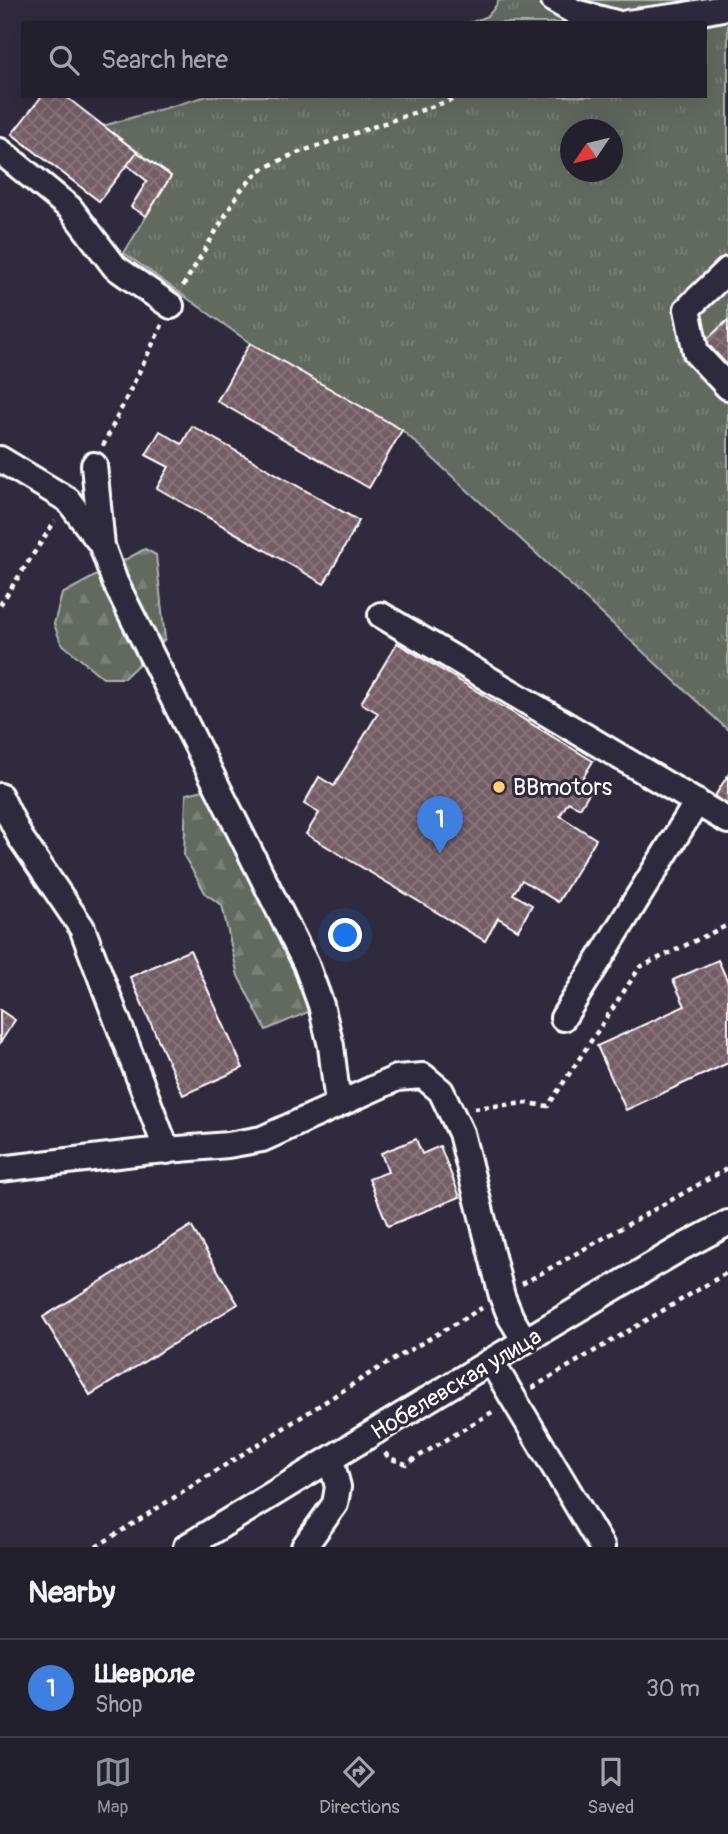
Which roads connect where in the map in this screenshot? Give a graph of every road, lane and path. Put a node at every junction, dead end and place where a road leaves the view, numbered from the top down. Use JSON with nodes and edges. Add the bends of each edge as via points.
{"nodes":[{"id":1,"x":554,"y":0,"type":"edge"},
{"id":2,"x":728,"y":7,"type":"edge"},
{"id":3,"x":609,"y":21,"type":"edge"},
{"id":4,"x":642,"y":21,"type":"edge"},
{"id":5,"x":457,"y":98,"type":"edge"},
{"id":6,"x":0,"y":151,"type":"edge"},
{"id":7,"x":728,"y":270,"type":"edge"},
{"id":8,"x":171,"y":306,"type":"junction"},
{"id":9,"x":728,"y":387,"type":"edge"},
{"id":10,"x":0,"y":459,"type":"edge"},
{"id":11,"x":94,"y":465,"type":"joint"},
{"id":12,"x":68,"y":499,"type":"junction"},
{"id":13,"x":102,"y":546,"type":"junction"},
{"id":14,"x":0,"y":605,"type":"edge"},
{"id":15,"x":381,"y":615,"type":"dead end"},
{"id":16,"x":0,"y":796,"type":"edge"},
{"id":17,"x":697,"y":802,"type":"junction"},
{"id":18,"x":728,"y":821,"type":"edge"},
{"id":19,"x":728,"y":925,"type":"edge"},
{"id":20,"x":564,"y":1018,"type":"dead end"},
{"id":21,"x":338,"y":1104,"type":"junction"},
{"id":22,"x":449,"y":1107,"type":"junction"},
{"id":23,"x":167,"y":1151,"type":"junction"},
{"id":24,"x":728,"y":1168,"type":"edge"},
{"id":25,"x":0,"y":1169,"type":"edge"},
{"id":26,"x":728,"y":1223,"type":"edge"},
{"id":27,"x":728,"y":1272,"type":"edge"},
{"id":28,"x":502,"y":1296,"type":"junction"},
{"id":29,"x":526,"y":1341,"type":"junction"},
{"id":30,"x":492,"y":1361,"type":"junction"},
{"id":31,"x":514,"y":1399,"type":"junction"},
{"id":32,"x":369,"y":1437,"type":"junction"},
{"id":33,"x":331,"y":1460,"type":"junction"},
{"id":34,"x":96,"y":1547,"type":"edge"},
{"id":35,"x":186,"y":1547,"type":"edge"},
{"id":36,"x":304,"y":1547,"type":"edge"},
{"id":37,"x":602,"y":1547,"type":"edge"}],
"edges":[{"from":1,"to":3,"type":"street","via":[[575,12]]},
{"from":2,"to":4,"type":"street"},
{"from":5,"to":8,"type":"path","via":[[260,170],[240,191]]},
{"from":6,"to":8,"type":"street","via":[[70,208],[115,267]]},
{"from":7,"to":9,"type":"street","via":[[687,309],[696,353]]},
{"from":8,"to":11,"type":"path"},
{"from":10,"to":12,"type":"street"},
{"from":11,"to":13,"type":"street"},
{"from":12,"to":13,"type":"street"},
{"from":12,"to":14,"type":"path"},
{"from":13,"to":21,"type":"street","via":[[126,605],[306,964],[331,1046]]},
{"from":15,"to":17,"type":"street"},
{"from":16,"to":23,"type":"street","via":[[20,837],[82,928]]},
{"from":17,"to":18,"type":"street"},
{"from":17,"to":20,"type":"street"},
{"from":19,"to":22,"type":"path","via":[[640,967],[548,1106]]},
{"from":21,"to":22,"type":"street","via":[[397,1078],[423,1076],[442,1091]]},
{"from":21,"to":23,"type":"street","via":[[262,1139]]},
{"from":22,"to":28,"type":"street","via":[[461,1133]]},
{"from":23,"to":25,"type":"street"},
{"from":24,"to":28,"type":"path"},
{"from":26,"to":29,"type":"street","name":"Нобелевская улица"},
{"from":27,"to":31,"type":"path"},
{"from":28,"to":29,"type":"street"},
{"from":28,"to":34,"type":"path","via":[[369,1374]]},
{"from":29,"to":30,"type":"street","name":"Нобелевская улица"},
{"from":30,"to":31,"type":"street"},
{"from":30,"to":32,"type":"street","name":"Нобелевская улица"},
{"from":31,"to":32,"type":"path","via":[[406,1464],[389,1458]]},
{"from":31,"to":37,"type":"street"},
{"from":32,"to":33,"type":"street","name":"Нобелевская улица"},
{"from":33,"to":35,"type":"street","name":"Нобелевская улица"},
{"from":33,"to":36,"type":"street","via":[[338,1487],[335,1504]]}]}
